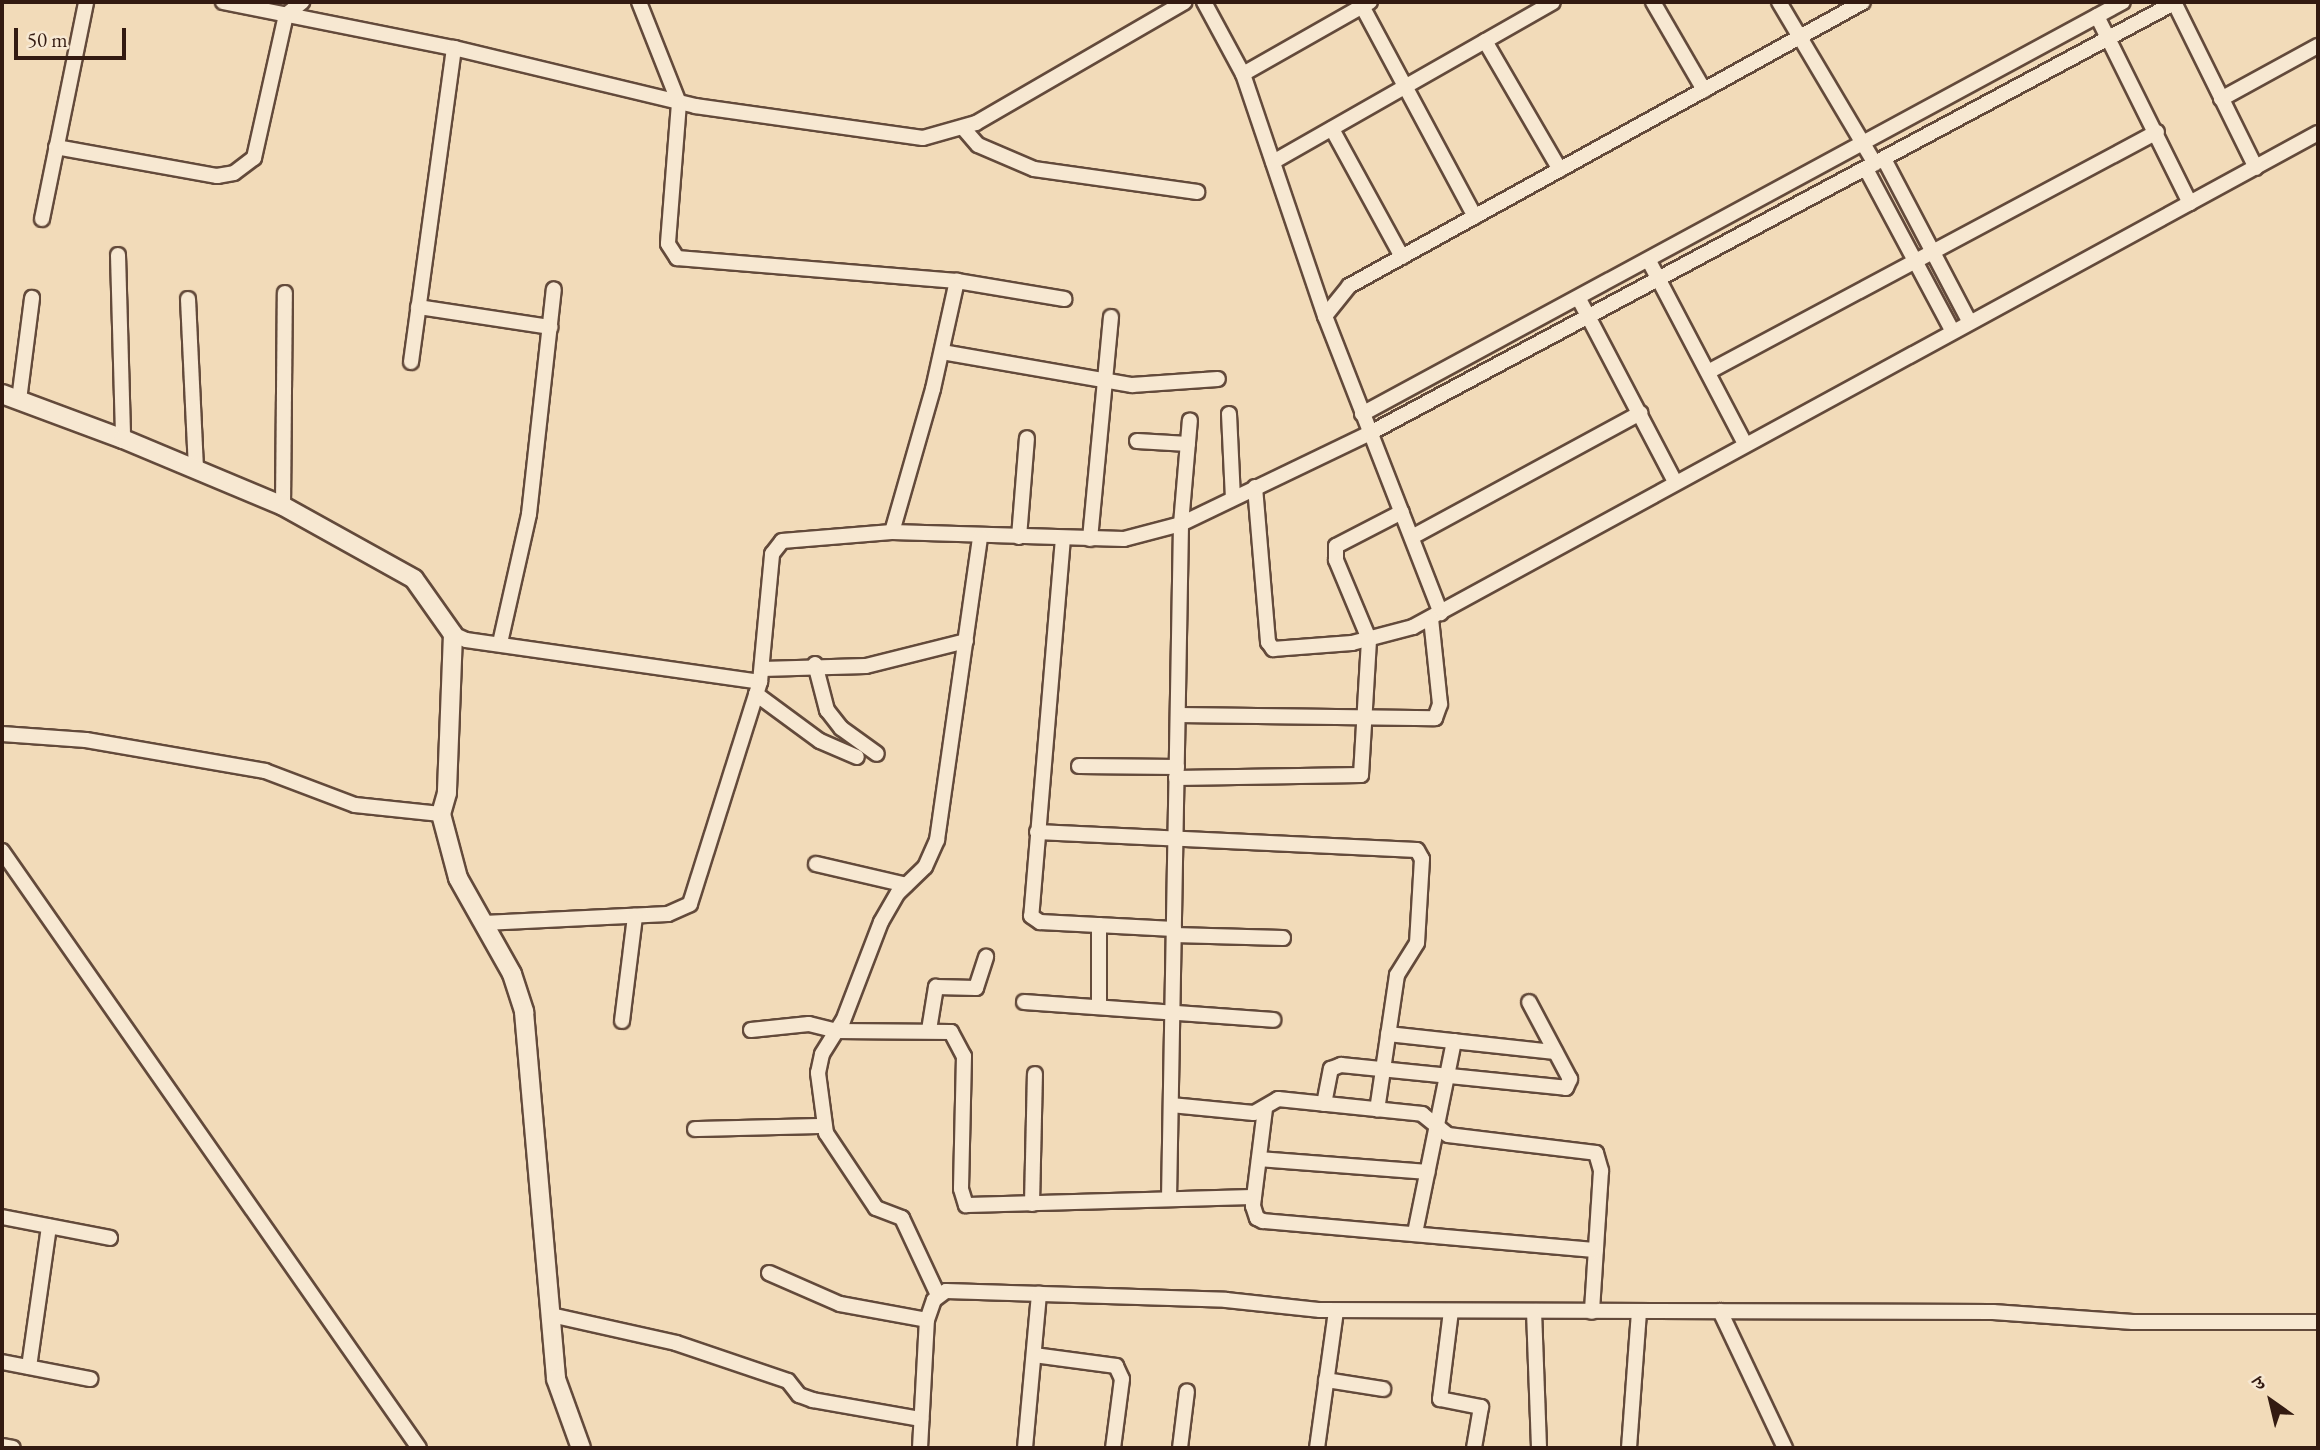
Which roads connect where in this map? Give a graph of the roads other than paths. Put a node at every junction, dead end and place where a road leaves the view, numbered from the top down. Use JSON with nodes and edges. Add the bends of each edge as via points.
{"nodes":[{"id":1,"x":86,"y":2,"type":"edge"},
{"id":2,"x":223,"y":2,"type":"edge"},
{"id":3,"x":302,"y":2,"type":"edge"},
{"id":4,"x":639,"y":2,"type":"edge"},
{"id":5,"x":1185,"y":2,"type":"edge"},
{"id":6,"x":1204,"y":2,"type":"edge"},
{"id":7,"x":1553,"y":2,"type":"edge"},
{"id":8,"x":1653,"y":2,"type":"edge"},
{"id":9,"x":1779,"y":2,"type":"edge"},
{"id":10,"x":1863,"y":2,"type":"edge"},
{"id":11,"x":2123,"y":2,"type":"edge"},
{"id":12,"x":2175,"y":2,"type":"edge"},
{"id":13,"x":1366,"y":4,"type":"edge"},
{"id":14,"x":286,"y":15,"type":"junction"},
{"id":15,"x":2097,"y":16,"type":"junction"},
{"id":16,"x":1800,"y":36,"type":"junction"},
{"id":17,"x":2108,"y":39,"type":"junction"},
{"id":18,"x":1485,"y":41,"type":"junction"},
{"id":19,"x":2318,"y":46,"type":"edge"},
{"id":20,"x":454,"y":48,"type":"junction"},
{"id":21,"x":1243,"y":74,"type":"junction"},
{"id":22,"x":1405,"y":86,"type":"junction"},
{"id":23,"x":1704,"y":90,"type":"junction"},
{"id":24,"x":2221,"y":99,"type":"junction"},
{"id":25,"x":1939,"y":102,"type":"junction"},
{"id":26,"x":679,"y":103,"type":"junction"},
{"id":27,"x":1950,"y":124,"type":"junction"},
{"id":28,"x":964,"y":129,"type":"junction"},
{"id":29,"x":1332,"y":129,"type":"junction"},
{"id":30,"x":2157,"y":132,"type":"junction"},
{"id":31,"x":2318,"y":133,"type":"edge"},
{"id":32,"x":1863,"y":143,"type":"junction"},
{"id":33,"x":56,"y":147,"type":"junction"},
{"id":34,"x":1273,"y":162,"type":"junction"},
{"id":35,"x":1875,"y":164,"type":"junction"},
{"id":36,"x":2256,"y":167,"type":"junction"},
{"id":37,"x":1560,"y":170,"type":"junction"},
{"id":38,"x":1197,"y":192,"type":"dead end"},
{"id":39,"x":2190,"y":203,"type":"junction"},
{"id":40,"x":1475,"y":217,"type":"junction"},
{"id":41,"x":42,"y":219,"type":"dead end"},
{"id":42,"x":1932,"y":251,"type":"junction"},
{"id":43,"x":118,"y":255,"type":"dead end"},
{"id":44,"x":1402,"y":257,"type":"junction"},
{"id":45,"x":1914,"y":260,"type":"junction"},
{"id":46,"x":1649,"y":261,"type":"junction"},
{"id":47,"x":1658,"y":280,"type":"junction"},
{"id":48,"x":957,"y":281,"type":"junction"},
{"id":49,"x":554,"y":289,"type":"dead end"},
{"id":50,"x":285,"y":293,"type":"dead end"},
{"id":51,"x":32,"y":298,"type":"dead end"},
{"id":52,"x":188,"y":299,"type":"dead end"},
{"id":53,"x":1065,"y":299,"type":"dead end"},
{"id":54,"x":1579,"y":299,"type":"junction"},
{"id":55,"x":418,"y":307,"type":"junction"},
{"id":56,"x":1325,"y":316,"type":"junction"},
{"id":57,"x":1111,"y":317,"type":"dead end"},
{"id":58,"x":1588,"y":318,"type":"junction"},
{"id":59,"x":1969,"y":321,"type":"junction"},
{"id":60,"x":551,"y":327,"type":"junction"},
{"id":61,"x":1952,"y":330,"type":"junction"},
{"id":62,"x":942,"y":352,"type":"junction"},
{"id":63,"x":411,"y":362,"type":"dead end"},
{"id":64,"x":1708,"y":372,"type":"junction"},
{"id":65,"x":1218,"y":379,"type":"dead end"},
{"id":66,"x":1104,"y":381,"type":"junction"},
{"id":67,"x":2,"y":394,"type":"edge"},
{"id":68,"x":19,"y":400,"type":"junction"},
{"id":69,"x":1640,"y":413,"type":"junction"},
{"id":70,"x":1229,"y":414,"type":"dead end"},
{"id":71,"x":1362,"y":414,"type":"junction"},
{"id":72,"x":1190,"y":419,"type":"dead end"},
{"id":73,"x":1370,"y":433,"type":"junction"},
{"id":74,"x":1027,"y":438,"type":"dead end"},
{"id":75,"x":123,"y":439,"type":"junction"},
{"id":76,"x":1137,"y":441,"type":"dead end"},
{"id":77,"x":1188,"y":444,"type":"junction"},
{"id":78,"x":1745,"y":444,"type":"junction"},
{"id":79,"x":196,"y":469,"type":"junction"},
{"id":80,"x":1675,"y":482,"type":"junction"},
{"id":81,"x":1255,"y":487,"type":"junction"},
{"id":82,"x":1233,"y":498,"type":"junction"},
{"id":83,"x":283,"y":506,"type":"junction"},
{"id":84,"x":1402,"y":512,"type":"junction"},
{"id":85,"x":1181,"y":524,"type":"junction"},
{"id":86,"x":892,"y":532,"type":"junction"},
{"id":87,"x":980,"y":536,"type":"junction"},
{"id":88,"x":1019,"y":537,"type":"junction"},
{"id":89,"x":1412,"y":537,"type":"junction"},
{"id":90,"x":1063,"y":538,"type":"junction"},
{"id":91,"x":1090,"y":539,"type":"junction"},
{"id":92,"x":1436,"y":616,"type":"junction"},
{"id":93,"x":453,"y":634,"type":"junction"},
{"id":94,"x":1369,"y":639,"type":"junction"},
{"id":95,"x":966,"y":641,"type":"junction"},
{"id":96,"x":500,"y":643,"type":"junction"},
{"id":97,"x":804,"y":665,"type":"junction"},
{"id":98,"x":759,"y":682,"type":"junction"},
{"id":99,"x":1178,"y":715,"type":"junction"},
{"id":100,"x":1366,"y":718,"type":"junction"},
{"id":101,"x":2,"y":734,"type":"edge"},
{"id":102,"x":877,"y":754,"type":"dead end"},
{"id":103,"x":857,"y":757,"type":"dead end"},
{"id":104,"x":1079,"y":766,"type":"dead end"},
{"id":105,"x":1176,"y":773,"type":"junction"},
{"id":106,"x":441,"y":814,"type":"junction"},
{"id":107,"x":1037,"y":832,"type":"junction"},
{"id":108,"x":1175,"y":836,"type":"junction"},
{"id":109,"x":2,"y":851,"type":"edge"},
{"id":110,"x":816,"y":864,"type":"dead end"},
{"id":111,"x":906,"y":885,"type":"junction"},
{"id":112,"x":635,"y":916,"type":"junction"},
{"id":113,"x":484,"y":923,"type":"junction"},
{"id":114,"x":1099,"y":925,"type":"junction"},
{"id":115,"x":1174,"y":932,"type":"junction"},
{"id":116,"x":1283,"y":937,"type":"dead end"},
{"id":117,"x":986,"y":957,"type":"dead end"},
{"id":118,"x":1024,"y":1002,"type":"dead end"},
{"id":119,"x":1529,"y":1002,"type":"dead end"},
{"id":120,"x":1099,"y":1007,"type":"junction"},
{"id":121,"x":1172,"y":1012,"type":"junction"},
{"id":122,"x":1273,"y":1020,"type":"dead end"},
{"id":123,"x":622,"y":1021,"type":"dead end"},
{"id":124,"x":751,"y":1030,"type":"dead end"},
{"id":125,"x":929,"y":1030,"type":"junction"},
{"id":126,"x":837,"y":1031,"type":"junction"},
{"id":127,"x":1388,"y":1034,"type":"junction"},
{"id":128,"x":1454,"y":1041,"type":"junction"},
{"id":129,"x":1555,"y":1052,"type":"junction"},
{"id":130,"x":1382,"y":1069,"type":"junction"},
{"id":131,"x":1035,"y":1074,"type":"dead end"},
{"id":132,"x":1446,"y":1076,"type":"junction"},
{"id":133,"x":1324,"y":1104,"type":"junction"},
{"id":134,"x":1171,"y":1105,"type":"junction"},
{"id":135,"x":1265,"y":1109,"type":"junction"},
{"id":136,"x":1377,"y":1110,"type":"junction"},
{"id":137,"x":822,"y":1126,"type":"junction"},
{"id":138,"x":1438,"y":1127,"type":"junction"},
{"id":139,"x":695,"y":1129,"type":"dead end"},
{"id":140,"x":1259,"y":1159,"type":"junction"},
{"id":141,"x":1428,"y":1172,"type":"junction"},
{"id":142,"x":1254,"y":1197,"type":"junction"},
{"id":143,"x":1169,"y":1199,"type":"junction"},
{"id":144,"x":1032,"y":1204,"type":"junction"},
{"id":145,"x":2,"y":1217,"type":"edge"},
{"id":146,"x":49,"y":1226,"type":"junction"},
{"id":147,"x":1415,"y":1233,"type":"junction"},
{"id":148,"x":110,"y":1238,"type":"dead end"},
{"id":149,"x":1596,"y":1250,"type":"junction"},
{"id":150,"x":768,"y":1273,"type":"dead end"},
{"id":151,"x":938,"y":1294,"type":"junction"},
{"id":152,"x":1039,"y":1294,"type":"junction"},
{"id":153,"x":1336,"y":1311,"type":"junction"},
{"id":154,"x":1451,"y":1311,"type":"junction"},
{"id":155,"x":1534,"y":1311,"type":"junction"},
{"id":156,"x":1592,"y":1311,"type":"junction"},
{"id":157,"x":1720,"y":1311,"type":"junction"},
{"id":158,"x":1639,"y":1312,"type":"junction"},
{"id":159,"x":551,"y":1315,"type":"junction"},
{"id":160,"x":927,"y":1320,"type":"junction"},
{"id":161,"x":2318,"y":1322,"type":"edge"},
{"id":162,"x":1034,"y":1355,"type":"junction"},
{"id":163,"x":2,"y":1362,"type":"edge"},
{"id":164,"x":29,"y":1367,"type":"junction"},
{"id":165,"x":90,"y":1379,"type":"dead end"},
{"id":166,"x":1326,"y":1380,"type":"junction"},
{"id":167,"x":1383,"y":1389,"type":"dead end"},
{"id":168,"x":1187,"y":1391,"type":"dead end"},
{"id":169,"x":921,"y":1419,"type":"junction"},
{"id":170,"x":2,"y":1446,"type":"edge"},
{"id":171,"x":13,"y":1448,"type":"edge"},
{"id":172,"x":419,"y":1448,"type":"edge"},
{"id":173,"x":581,"y":1448,"type":"edge"},
{"id":174,"x":920,"y":1448,"type":"edge"},
{"id":175,"x":1025,"y":1448,"type":"edge"},
{"id":176,"x":1113,"y":1448,"type":"edge"},
{"id":177,"x":1181,"y":1448,"type":"edge"},
{"id":178,"x":1317,"y":1448,"type":"edge"},
{"id":179,"x":1474,"y":1448,"type":"edge"},
{"id":180,"x":1539,"y":1448,"type":"edge"},
{"id":181,"x":1629,"y":1448,"type":"edge"},
{"id":182,"x":1785,"y":1448,"type":"edge"}],
"edges":[{"from":1,"to":33,"type":"street"},
{"from":2,"to":14,"type":"street"},
{"from":3,"to":14,"type":"street"},
{"from":4,"to":26,"type":"street"},
{"from":5,"to":28,"type":"street"},
{"from":6,"to":21,"type":"street"},
{"from":7,"to":18,"type":"street"},
{"from":8,"to":23,"type":"street"},
{"from":9,"to":16,"type":"street"},
{"from":10,"to":16,"type":"street"},
{"from":11,"to":15,"type":"street"},
{"from":12,"to":17,"type":"street"},
{"from":12,"to":24,"type":"street"},
{"from":13,"to":21,"type":"street"},
{"from":13,"to":22,"type":"street"},
{"from":14,"to":20,"type":"street"},
{"from":14,"to":33,"type":"street","via":[[254,158],[234,173],[217,176]]},
{"from":15,"to":17,"type":"street"},
{"from":15,"to":25,"type":"street"},
{"from":16,"to":23,"type":"street"},
{"from":16,"to":32,"type":"street"},
{"from":17,"to":27,"type":"street"},
{"from":17,"to":30,"type":"street"},
{"from":18,"to":22,"type":"street"},
{"from":18,"to":37,"type":"street"},
{"from":19,"to":24,"type":"street"},
{"from":20,"to":26,"type":"street"},
{"from":20,"to":55,"type":"street"},
{"from":21,"to":34,"type":"street"},
{"from":22,"to":29,"type":"street"},
{"from":22,"to":40,"type":"street"},
{"from":23,"to":37,"type":"street"},
{"from":24,"to":36,"type":"street"},
{"from":25,"to":27,"type":"street"},
{"from":25,"to":32,"type":"street"},
{"from":26,"to":28,"type":"street","via":[[923,138]]},
{"from":26,"to":48,"type":"street","via":[[668,244],[677,258]]},
{"from":27,"to":35,"type":"street"},
{"from":28,"to":38,"type":"street","via":[[978,145],[1034,169]]},
{"from":29,"to":34,"type":"street"},
{"from":29,"to":44,"type":"street"},
{"from":30,"to":39,"type":"street"},
{"from":30,"to":42,"type":"street"},
{"from":31,"to":36,"type":"street"},
{"from":32,"to":35,"type":"street"},
{"from":32,"to":46,"type":"street"},
{"from":33,"to":41,"type":"street"},
{"from":34,"to":56,"type":"street"},
{"from":35,"to":42,"type":"street"},
{"from":35,"to":45,"type":"street"},
{"from":35,"to":47,"type":"street"},
{"from":36,"to":39,"type":"street"},
{"from":37,"to":40,"type":"street"},
{"from":39,"to":59,"type":"street"},
{"from":40,"to":44,"type":"street"},
{"from":42,"to":45,"type":"street"},
{"from":42,"to":59,"type":"street"},
{"from":43,"to":75,"type":"street"},
{"from":44,"to":56,"type":"street","via":[[1340,292]]},
{"from":45,"to":61,"type":"street"},
{"from":45,"to":64,"type":"street"},
{"from":46,"to":47,"type":"street"},
{"from":46,"to":54,"type":"street"},
{"from":47,"to":58,"type":"street"},
{"from":47,"to":64,"type":"street"},
{"from":48,"to":53,"type":"street"},
{"from":48,"to":62,"type":"street"},
{"from":49,"to":60,"type":"street"},
{"from":50,"to":83,"type":"street"},
{"from":51,"to":68,"type":"street"},
{"from":52,"to":79,"type":"street"},
{"from":54,"to":58,"type":"street"},
{"from":54,"to":71,"type":"street"},
{"from":55,"to":60,"type":"street"},
{"from":55,"to":63,"type":"street"},
{"from":56,"to":71,"type":"street"},
{"from":57,"to":66,"type":"street"},
{"from":58,"to":69,"type":"street"},
{"from":58,"to":73,"type":"street"},
{"from":59,"to":61,"type":"street"},
{"from":60,"to":96,"type":"street","via":[[527,525]]},
{"from":61,"to":78,"type":"street"},
{"from":62,"to":66,"type":"street"},
{"from":62,"to":86,"type":"street"},
{"from":64,"to":78,"type":"street"},
{"from":65,"to":66,"type":"street","via":[[1147,385]]},
{"from":66,"to":91,"type":"street"},
{"from":67,"to":68,"type":"street"},
{"from":68,"to":75,"type":"street"},
{"from":69,"to":80,"type":"street"},
{"from":69,"to":89,"type":"street"},
{"from":70,"to":82,"type":"street"},
{"from":71,"to":73,"type":"street"},
{"from":72,"to":77,"type":"street"},
{"from":73,"to":81,"type":"street"},
{"from":73,"to":84,"type":"street"},
{"from":74,"to":88,"type":"street"},
{"from":75,"to":79,"type":"street"},
{"from":76,"to":77,"type":"street"},
{"from":77,"to":85,"type":"street"},
{"from":78,"to":80,"type":"street"},
{"from":79,"to":83,"type":"street"},
{"from":80,"to":92,"type":"street"},
{"from":81,"to":82,"type":"street"},
{"from":81,"to":94,"type":"street","via":[[1268,642],[1273,649]]},
{"from":82,"to":85,"type":"street"},
{"from":83,"to":93,"type":"street","via":[[414,579]]},
{"from":84,"to":89,"type":"street"},
{"from":84,"to":94,"type":"street","via":[[1336,546],[1336,560]]},
{"from":85,"to":91,"type":"street","via":[[1150,536]]},
{"from":85,"to":99,"type":"street"},
{"from":86,"to":87,"type":"street"},
{"from":86,"to":98,"type":"street","via":[[794,540],[776,546]]},
{"from":87,"to":88,"type":"street"},
{"from":87,"to":95,"type":"street"},
{"from":88,"to":90,"type":"street"},
{"from":89,"to":92,"type":"street"},
{"from":90,"to":91,"type":"street"},
{"from":90,"to":107,"type":"street"},
{"from":92,"to":94,"type":"street"},
{"from":92,"to":100,"type":"street","via":[[1440,712],[1426,719]]},
{"from":93,"to":96,"type":"street"},
{"from":93,"to":106,"type":"street","via":[[447,793]]},
{"from":94,"to":100,"type":"street"},
{"from":95,"to":97,"type":"street","via":[[866,666]]},
{"from":95,"to":111,"type":"street","via":[[941,825],[925,867]]},
{"from":96,"to":98,"type":"street"},
{"from":97,"to":98,"type":"street"},
{"from":97,"to":102,"type":"street","via":[[841,728]]},
{"from":98,"to":103,"type":"street","via":[[820,741]]},
{"from":98,"to":112,"type":"street","via":[[690,904],[677,913]]},
{"from":99,"to":100,"type":"street"},
{"from":99,"to":105,"type":"street"},
{"from":100,"to":105,"type":"street","via":[[1362,770],[1356,778]]},
{"from":101,"to":106,"type":"street","via":[[86,740],[265,771],[355,805]]},
{"from":104,"to":105,"type":"street"},
{"from":105,"to":108,"type":"street"},
{"from":106,"to":113,"type":"street","via":[[458,878]]},
{"from":107,"to":108,"type":"street"},
{"from":107,"to":114,"type":"street","via":[[1031,916],[1040,922]]},
{"from":108,"to":115,"type":"street"},
{"from":108,"to":127,"type":"street","via":[[1418,850],[1422,859],[1417,943],[1397,975]]},
{"from":109,"to":172,"type":"street"},
{"from":110,"to":111,"type":"street"},
{"from":111,"to":126,"type":"street","via":[[881,922]]},
{"from":112,"to":113,"type":"street"},
{"from":112,"to":123,"type":"street"},
{"from":113,"to":159,"type":"street","via":[[512,974],[524,1012]]},
{"from":114,"to":115,"type":"street"},
{"from":114,"to":120,"type":"street"},
{"from":115,"to":116,"type":"street"},
{"from":115,"to":121,"type":"street"},
{"from":117,"to":125,"type":"street","via":[[976,988],[936,988]]},
{"from":118,"to":120,"type":"street"},
{"from":119,"to":129,"type":"street"},
{"from":120,"to":121,"type":"street"},
{"from":121,"to":122,"type":"street"},
{"from":121,"to":134,"type":"street"},
{"from":124,"to":126,"type":"street","via":[[808,1024]]},
{"from":125,"to":126,"type":"street"},
{"from":125,"to":144,"type":"street","via":[[951,1032],[962,1046],[962,1199],[973,1206]]},
{"from":126,"to":137,"type":"street","via":[[819,1062]]},
{"from":127,"to":128,"type":"street"},
{"from":127,"to":130,"type":"street"},
{"from":128,"to":129,"type":"street"},
{"from":128,"to":132,"type":"street"},
{"from":129,"to":132,"type":"street","via":[[1570,1079],[1570,1085],[1560,1089]]},
{"from":130,"to":132,"type":"street"},
{"from":130,"to":133,"type":"street","via":[[1335,1065],[1328,1076]]},
{"from":130,"to":136,"type":"street"},
{"from":131,"to":144,"type":"street"},
{"from":132,"to":138,"type":"street"},
{"from":133,"to":135,"type":"street","via":[[1279,1099]]},
{"from":133,"to":136,"type":"street"},
{"from":134,"to":135,"type":"street","via":[[1254,1113]]},
{"from":134,"to":143,"type":"street"},
{"from":135,"to":140,"type":"street"},
{"from":136,"to":138,"type":"street","via":[[1422,1114]]},
{"from":137,"to":139,"type":"street"},
{"from":137,"to":151,"type":"street","via":[[876,1208],[902,1218]]},
{"from":138,"to":141,"type":"street"},
{"from":138,"to":149,"type":"street","via":[[1457,1136],[1596,1153],[1601,1171]]},
{"from":140,"to":141,"type":"street"},
{"from":140,"to":142,"type":"street"},
{"from":141,"to":147,"type":"street"},
{"from":142,"to":143,"type":"street"},
{"from":142,"to":147,"type":"street","via":[[1254,1212],[1263,1221]]},
{"from":143,"to":144,"type":"street"},
{"from":145,"to":146,"type":"street"},
{"from":146,"to":148,"type":"street"},
{"from":146,"to":164,"type":"street"},
{"from":147,"to":149,"type":"street"},
{"from":149,"to":156,"type":"street"},
{"from":150,"to":160,"type":"street","via":[[840,1304]]},
{"from":151,"to":152,"type":"street"},
{"from":151,"to":160,"type":"street"},
{"from":152,"to":153,"type":"street","via":[[1226,1300]]},
{"from":152,"to":162,"type":"street"},
{"from":153,"to":154,"type":"street"},
{"from":153,"to":166,"type":"street"},
{"from":154,"to":155,"type":"street"},
{"from":154,"to":179,"type":"street","via":[[1440,1399],[1480,1407]]},
{"from":155,"to":156,"type":"street"},
{"from":155,"to":180,"type":"street"},
{"from":156,"to":158,"type":"street"},
{"from":157,"to":158,"type":"street"},
{"from":157,"to":161,"type":"street","via":[[1993,1312],[2157,1323]]},
{"from":157,"to":182,"type":"street"},
{"from":158,"to":181,"type":"street"},
{"from":159,"to":169,"type":"street","via":[[676,1343],[788,1381],[799,1395],[813,1400]]},
{"from":159,"to":173,"type":"street","via":[[561,1402]]},
{"from":160,"to":169,"type":"street"},
{"from":162,"to":175,"type":"street"},
{"from":162,"to":176,"type":"street","via":[[1116,1366],[1122,1379]]},
{"from":163,"to":164,"type":"street"},
{"from":164,"to":165,"type":"street"},
{"from":166,"to":167,"type":"street"},
{"from":166,"to":178,"type":"street"},
{"from":168,"to":177,"type":"street"},
{"from":169,"to":174,"type":"street"},
{"from":170,"to":171,"type":"street"}]}
